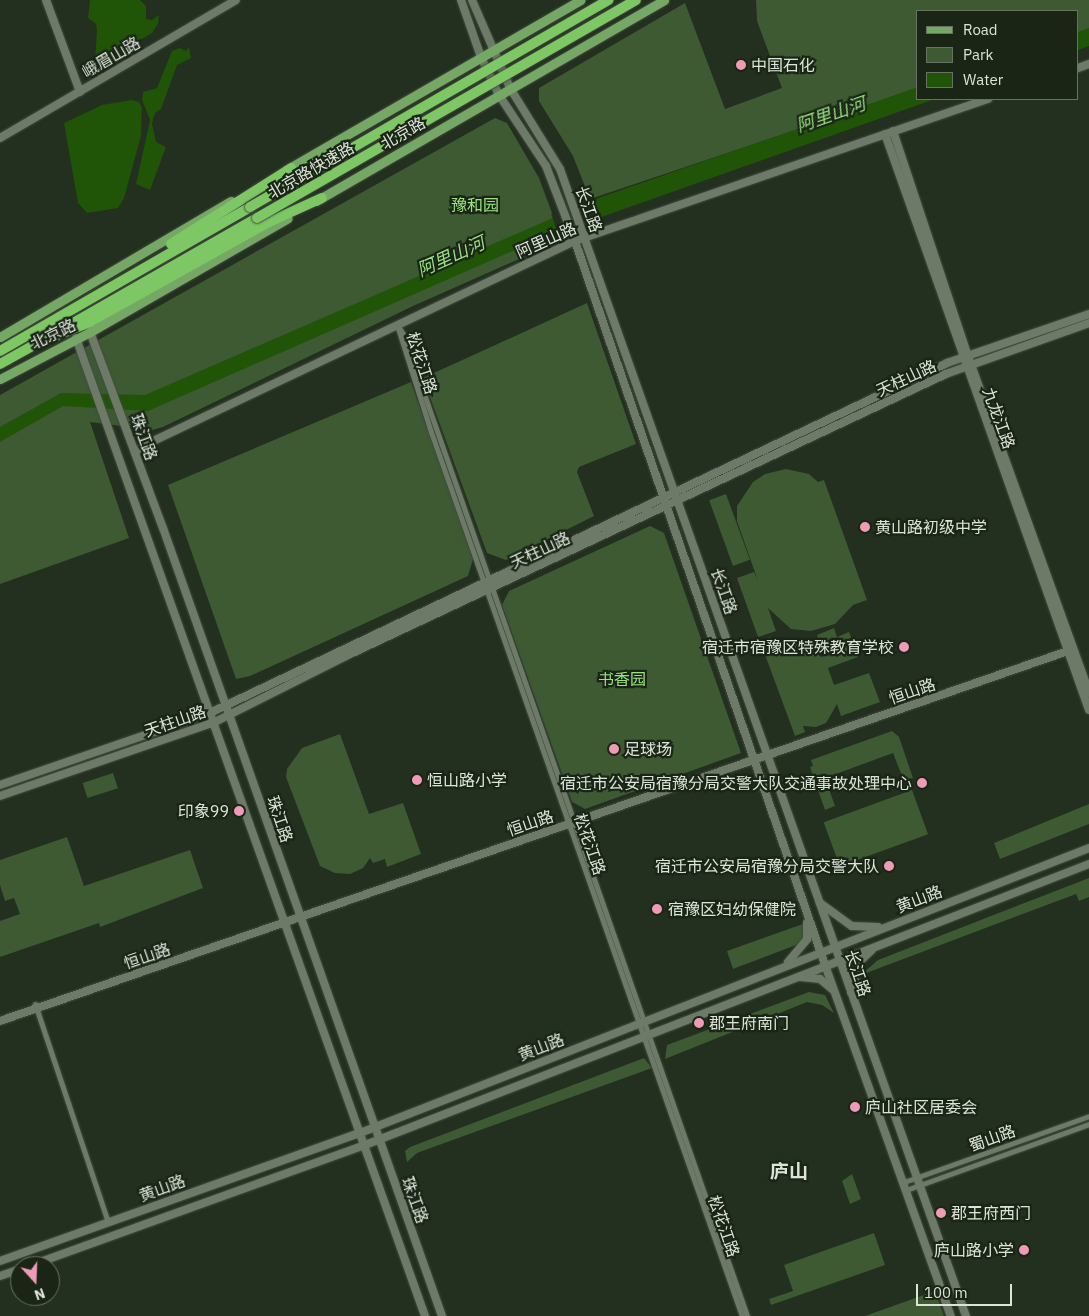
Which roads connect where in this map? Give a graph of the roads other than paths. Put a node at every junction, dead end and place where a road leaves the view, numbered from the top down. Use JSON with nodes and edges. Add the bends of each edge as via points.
{"nodes":[{"id":1,"x":46,"y":0,"type":"edge"},
{"id":2,"x":236,"y":0,"type":"edge"},
{"id":3,"x":461,"y":0,"type":"edge"},
{"id":4,"x":472,"y":0,"type":"edge"},
{"id":5,"x":580,"y":0,"type":"edge"},
{"id":6,"x":609,"y":0,"type":"edge"},
{"id":7,"x":636,"y":0,"type":"edge"},
{"id":8,"x":664,"y":0,"type":"edge"},
{"id":9,"x":492,"y":51,"type":"junction"},
{"id":10,"x":481,"y":58,"type":"junction"},
{"id":11,"x":510,"y":88,"type":"junction"},
{"id":12,"x":80,"y":92,"type":"junction"},
{"id":13,"x":499,"y":94,"type":"junction"},
{"id":14,"x":985,"y":100,"type":"edge"},
{"id":15,"x":889,"y":133,"type":"junction"},
{"id":16,"x":0,"y":138,"type":"edge"},
{"id":17,"x":290,"y":168,"type":"junction"},
{"id":18,"x":322,"y":198,"type":"junction"},
{"id":19,"x":584,"y":237,"type":"junction"},
{"id":20,"x":574,"y":240,"type":"junction"},
{"id":21,"x":1089,"y":314,"type":"edge"},
{"id":22,"x":56,"y":318,"type":"junction"},
{"id":23,"x":1089,"y":323,"type":"edge"},
{"id":24,"x":397,"y":325,"type":"junction"},
{"id":25,"x":90,"y":332,"type":"junction"},
{"id":26,"x":0,"y":337,"type":"edge"},
{"id":27,"x":76,"y":338,"type":"junction"},
{"id":28,"x":37,"y":343,"type":"junction"},
{"id":29,"x":0,"y":350,"type":"edge"},
{"id":30,"x":965,"y":357,"type":"junction"},
{"id":31,"x":0,"y":364,"type":"edge"},
{"id":32,"x":968,"y":366,"type":"junction"},
{"id":33,"x":0,"y":379,"type":"edge"},
{"id":34,"x":135,"y":453,"type":"junction"},
{"id":35,"x":674,"y":492,"type":"junction"},
{"id":36,"x":663,"y":497,"type":"junction"},
{"id":37,"x":678,"y":502,"type":"junction"},
{"id":38,"x":666,"y":507,"type":"junction"},
{"id":39,"x":488,"y":586,"type":"junction"},
{"id":40,"x":1068,"y":649,"type":"junction"},
{"id":41,"x":1089,"y":692,"type":"edge"},
{"id":42,"x":225,"y":704,"type":"junction"},
{"id":43,"x":1089,"y":710,"type":"edge"},
{"id":44,"x":212,"y":712,"type":"junction"},
{"id":45,"x":229,"y":716,"type":"junction"},
{"id":46,"x":215,"y":722,"type":"junction"},
{"id":47,"x":766,"y":754,"type":"junction"},
{"id":48,"x":753,"y":758,"type":"junction"},
{"id":49,"x":0,"y":785,"type":"edge"},
{"id":50,"x":0,"y":796,"type":"edge"},
{"id":51,"x":571,"y":821,"type":"junction"},
{"id":52,"x":272,"y":839,"type":"junction"},
{"id":53,"x":258,"y":844,"type":"junction"},
{"id":54,"x":1089,"y":848,"type":"edge"},
{"id":55,"x":1089,"y":864,"type":"edge"},
{"id":56,"x":818,"y":901,"type":"junction"},
{"id":57,"x":806,"y":911,"type":"junction"},
{"id":58,"x":299,"y":915,"type":"junction"},
{"id":59,"x":285,"y":920,"type":"junction"},
{"id":60,"x":890,"y":925,"type":"junction"},
{"id":61,"x":881,"y":944,"type":"junction"},
{"id":62,"x":834,"y":946,"type":"junction"},
{"id":63,"x":820,"y":952,"type":"junction"},
{"id":64,"x":839,"y":960,"type":"junction"},
{"id":65,"x":825,"y":965,"type":"junction"},
{"id":66,"x":782,"y":967,"type":"junction"},
{"id":67,"x":791,"y":978,"type":"junction"},
{"id":68,"x":836,"y":994,"type":"junction"},
{"id":69,"x":851,"y":994,"type":"junction"},
{"id":70,"x":35,"y":1006,"type":"junction"},
{"id":71,"x":0,"y":1016,"type":"edge"},
{"id":72,"x":0,"y":1021,"type":"edge"},
{"id":73,"x":641,"y":1022,"type":"junction"},
{"id":74,"x":646,"y":1035,"type":"junction"},
{"id":75,"x":1089,"y":1116,"type":"edge"},
{"id":76,"x":1089,"y":1124,"type":"edge"},
{"id":77,"x":374,"y":1127,"type":"junction"},
{"id":78,"x":360,"y":1133,"type":"junction"},
{"id":79,"x":378,"y":1140,"type":"junction"},
{"id":80,"x":365,"y":1145,"type":"junction"},
{"id":81,"x":918,"y":1181,"type":"junction"},
{"id":82,"x":905,"y":1186,"type":"junction"},
{"id":83,"x":108,"y":1222,"type":"junction"},
{"id":84,"x":57,"y":1256,"type":"edge"},
{"id":85,"x":0,"y":1261,"type":"edge"},
{"id":86,"x":427,"y":1274,"type":"junction"},
{"id":87,"x":412,"y":1279,"type":"junction"},
{"id":88,"x":425,"y":1316,"type":"edge"},
{"id":89,"x":442,"y":1316,"type":"edge"},
{"id":90,"x":742,"y":1316,"type":"edge"},
{"id":91,"x":747,"y":1316,"type":"edge"},
{"id":92,"x":951,"y":1316,"type":"edge"},
{"id":93,"x":966,"y":1316,"type":"edge"}],
"edges":[{"from":1,"to":12,"type":"street"},
{"from":2,"to":12,"type":"street","name":"峨眉山路"},
{"from":3,"to":10,"type":"street","name":"长江路"},
{"from":4,"to":9,"type":"street","name":"长江路"},
{"from":5,"to":9,"type":"main road","name":"北京路"},
{"from":6,"to":22,"type":"highway","name":"北京路快速路","bridge":true},
{"from":7,"to":28,"type":"highway","name":"北京路快速路","bridge":true},
{"from":8,"to":11,"type":"main road","name":"北京路"},
{"from":9,"to":10,"type":"main road","name":"北京路"},
{"from":9,"to":11,"type":"street","name":"长江路"},
{"from":10,"to":13,"type":"street","name":"长江路"},
{"from":10,"to":17,"type":"main road","name":"北京路"},
{"from":11,"to":13,"type":"main road","name":"北京路"},
{"from":11,"to":19,"type":"street","name":"长江路","via":[[554,157]]},
{"from":12,"to":16,"type":"street","name":"峨眉山路"},
{"from":13,"to":18,"type":"main road","name":"北京路"},
{"from":13,"to":20,"type":"street","name":"长江路","via":[[546,166]]},
{"from":14,"to":15,"type":"street","name":"阿里山路"},
{"from":15,"to":19,"type":"street","name":"阿里山路"},
{"from":15,"to":30,"type":"street","name":"九龙江路"},
{"from":17,"to":22,"type":"highway"},
{"from":17,"to":26,"type":"main road","name":"北京路"},
{"from":18,"to":25,"type":"main road","name":"北京路"},
{"from":18,"to":28,"type":"highway","via":[[269,222],[90,322]]},
{"from":19,"to":20,"type":"street","name":"阿里山路"},
{"from":19,"to":35,"type":"street","name":"长江路"},
{"from":20,"to":24,"type":"street","name":"阿里山路"},
{"from":20,"to":36,"type":"street","name":"长江路"},
{"from":21,"to":30,"type":"street","name":"天柱山路"},
{"from":22,"to":29,"type":"highway","name":"北京路快速路"},
{"from":23,"to":32,"type":"street","name":"天柱山路"},
{"from":24,"to":34,"type":"street","name":"阿里山路","via":[[145,445]]},
{"from":24,"to":39,"type":"street","name":"松花江路","via":[[403,334]]},
{"from":25,"to":27,"type":"main road","name":"北京路"},
{"from":25,"to":34,"type":"street","name":"珠江路"},
{"from":27,"to":33,"type":"main road","name":"北京路"},
{"from":27,"to":44,"type":"street","name":"珠江路"},
{"from":28,"to":31,"type":"highway","name":"北京路快速路"},
{"from":30,"to":32,"type":"street","name":"九龙江路"},
{"from":30,"to":35,"type":"street","name":"天柱山路"},
{"from":32,"to":37,"type":"street","name":"天柱山路"},
{"from":32,"to":40,"type":"street","name":"九龙江路"},
{"from":32,"to":41,"type":"street","name":"九龙江路"},
{"from":34,"to":42,"type":"street","name":"珠江路"},
{"from":35,"to":36,"type":"street","name":"天柱山路"},
{"from":35,"to":37,"type":"street","name":"长江路"},
{"from":36,"to":38,"type":"street","name":"长江路"},
{"from":36,"to":39,"type":"street","name":"天柱山路"},
{"from":37,"to":38,"type":"street","name":"天柱山路"},
{"from":37,"to":47,"type":"street","name":"长江路"},
{"from":38,"to":39,"type":"street","name":"天柱山路"},
{"from":38,"to":48,"type":"street","name":"长江路"},
{"from":39,"to":42,"type":"street","name":"天柱山路"},
{"from":39,"to":45,"type":"street","name":"天柱山路"},
{"from":39,"to":51,"type":"street","name":"松花江路"},
{"from":40,"to":43,"type":"street","name":"九龙江路"},
{"from":40,"to":47,"type":"street","name":"恒山路"},
{"from":42,"to":44,"type":"street","name":"天柱山路"},
{"from":42,"to":45,"type":"street","name":"珠江路"},
{"from":44,"to":46,"type":"street","name":"珠江路"},
{"from":44,"to":49,"type":"street","name":"天柱山路"},
{"from":45,"to":46,"type":"street","name":"天柱山路"},
{"from":45,"to":52,"type":"street","name":"珠江路"},
{"from":46,"to":50,"type":"street","name":"天柱山路"},
{"from":46,"to":53,"type":"street","name":"珠江路"},
{"from":47,"to":48,"type":"street","name":"恒山路"},
{"from":47,"to":56,"type":"street","name":"长江路"},
{"from":48,"to":51,"type":"street","name":"恒山路"},
{"from":48,"to":57,"type":"street","name":"长江路"},
{"from":51,"to":58,"type":"street","name":"恒山路"},
{"from":51,"to":73,"type":"street","name":"松花江路"},
{"from":52,"to":53,"type":"street"},
{"from":52,"to":58,"type":"street","name":"珠江路"},
{"from":53,"to":59,"type":"street","name":"珠江路"},
{"from":54,"to":60,"type":"street","name":"黄山路"},
{"from":55,"to":61,"type":"street","name":"黄山路"},
{"from":56,"to":60,"type":"street","via":[[852,926]]},
{"from":56,"to":62,"type":"street","name":"长江路"},
{"from":57,"to":63,"type":"street","name":"长江路"},
{"from":57,"to":66,"type":"street","via":[[807,939],[801,950]]},
{"from":58,"to":59,"type":"street","name":"恒山路"},
{"from":58,"to":77,"type":"street","name":"珠江路"},
{"from":59,"to":70,"type":"street","name":"恒山路"},
{"from":59,"to":78,"type":"street","name":"珠江路"},
{"from":60,"to":62,"type":"street","name":"黄山路"},
{"from":61,"to":64,"type":"street","name":"黄山路"},
{"from":61,"to":69,"type":"street","via":[[860,961]]},
{"from":62,"to":63,"type":"street","name":"黄山路"},
{"from":62,"to":64,"type":"street","name":"长江路"},
{"from":63,"to":65,"type":"street","name":"长江路"},
{"from":63,"to":66,"type":"street","name":"黄山路"},
{"from":64,"to":65,"type":"street","name":"黄山路"},
{"from":64,"to":69,"type":"street","name":"长江路"},
{"from":65,"to":67,"type":"street","name":"黄山路"},
{"from":65,"to":68,"type":"street","name":"长江路"},
{"from":66,"to":73,"type":"street","name":"黄山路"},
{"from":67,"to":68,"type":"street","via":[[820,979]]},
{"from":67,"to":74,"type":"street","name":"黄山路"},
{"from":68,"to":82,"type":"street","name":"长江路"},
{"from":69,"to":81,"type":"street","name":"长江路"},
{"from":70,"to":71,"type":"street","name":"恒山路"},
{"from":70,"to":72,"type":"street","name":"恒山路"},
{"from":70,"to":83,"type":"street"},
{"from":73,"to":74,"type":"street","name":"松花江路"},
{"from":73,"to":77,"type":"street","name":"黄山路"},
{"from":74,"to":79,"type":"street","name":"黄山路"},
{"from":74,"to":90,"type":"street","name":"松花江路"},
{"from":74,"to":91,"type":"street","name":"松花江路"},
{"from":75,"to":81,"type":"street","name":"蜀山路"},
{"from":76,"to":81,"type":"street","name":"蜀山路"},
{"from":77,"to":78,"type":"street","name":"黄山路"},
{"from":77,"to":79,"type":"street","name":"珠江路"},
{"from":78,"to":80,"type":"street","name":"珠江路"},
{"from":78,"to":83,"type":"street","name":"黄山路"},
{"from":79,"to":80,"type":"street","name":"黄山路"},
{"from":79,"to":86,"type":"street","name":"珠江路"},
{"from":80,"to":84,"type":"street","name":"黄山路"},
{"from":80,"to":87,"type":"street","name":"珠江路"},
{"from":81,"to":82,"type":"street","name":"蜀山路"},
{"from":81,"to":93,"type":"street","name":"长江路"},
{"from":82,"to":92,"type":"street","name":"长江路"},
{"from":83,"to":85,"type":"street","name":"黄山路"},
{"from":86,"to":87,"type":"street"},
{"from":86,"to":89,"type":"street","name":"珠江路"},
{"from":87,"to":88,"type":"street","name":"珠江路"}]}
